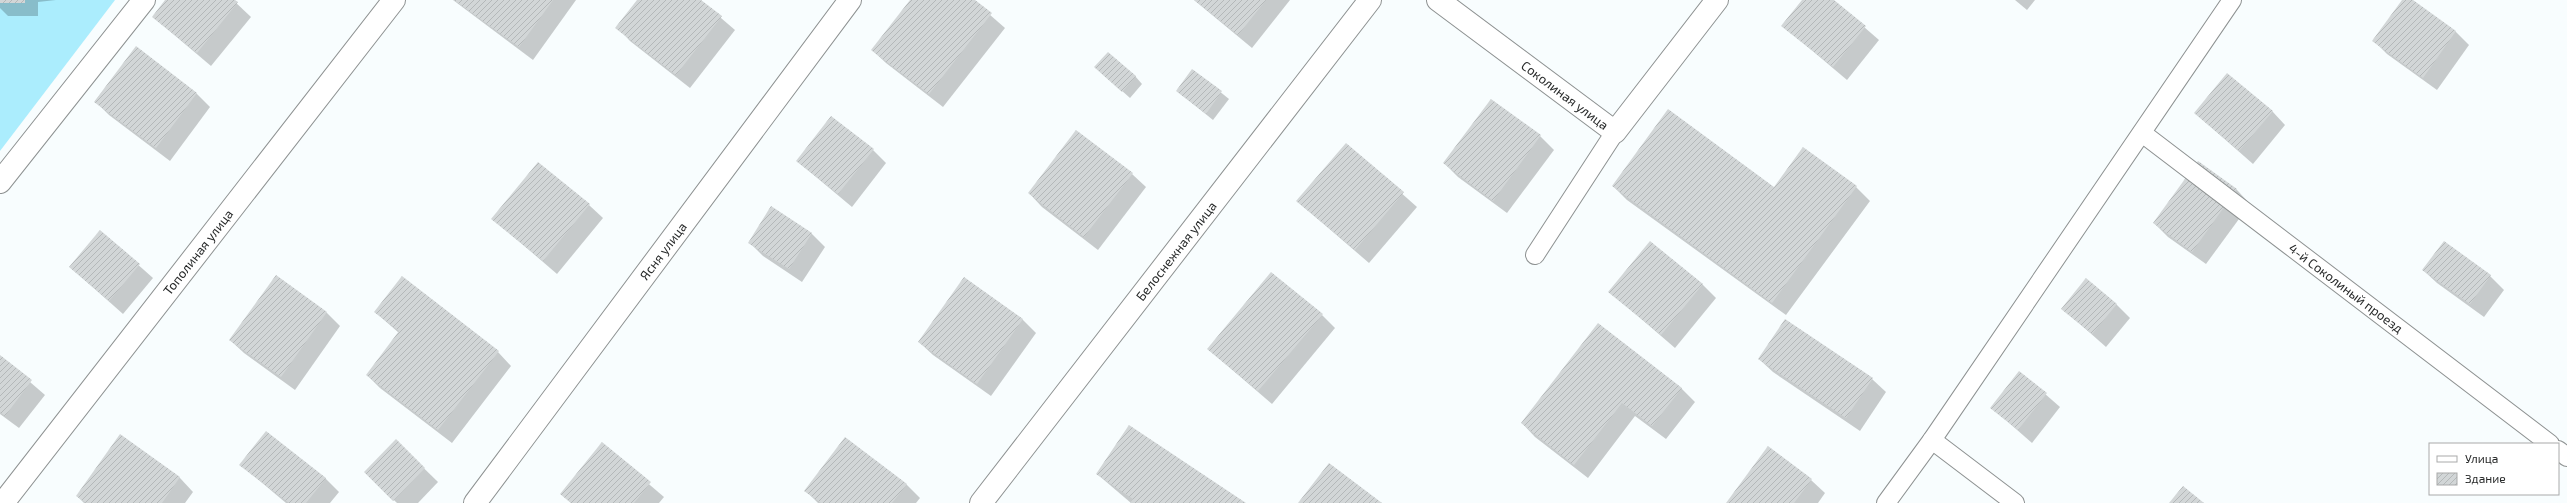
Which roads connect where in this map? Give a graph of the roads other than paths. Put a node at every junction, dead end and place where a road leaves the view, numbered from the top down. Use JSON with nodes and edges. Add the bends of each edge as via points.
{"nodes":[{"id":1,"x":144,"y":0,"type":"edge"},
{"id":2,"x":394,"y":0,"type":"edge"},
{"id":3,"x":850,"y":0,"type":"edge"},
{"id":4,"x":1370,"y":0,"type":"edge"},
{"id":5,"x":1438,"y":0,"type":"edge"},
{"id":6,"x":1717,"y":0,"type":"edge"},
{"id":7,"x":2232,"y":0,"type":"edge"},
{"id":8,"x":1615,"y":132,"type":"junction"},
{"id":9,"x":2142,"y":133,"type":"junction"},
{"id":10,"x":0,"y":182,"type":"edge"},
{"id":11,"x":1535,"y":255,"type":"dead end"},
{"id":12,"x":1932,"y":440,"type":"junction"},
{"id":13,"x":2549,"y":443,"type":"edge"},
{"id":14,"x":2559,"y":451,"type":"edge"},
{"id":15,"x":2567,"y":457,"type":"edge"},
{"id":16,"x":3,"y":503,"type":"edge"},
{"id":17,"x":475,"y":503,"type":"edge"},
{"id":18,"x":982,"y":503,"type":"edge"},
{"id":19,"x":1886,"y":503,"type":"edge"},
{"id":20,"x":2014,"y":503,"type":"edge"}],
"edges":[{"from":1,"to":10,"type":"street"},
{"from":2,"to":16,"type":"street","name":"Тополиная улица"},
{"from":3,"to":17,"type":"street","name":"Ясня улица"},
{"from":4,"to":18,"type":"street","name":"Белоснежная улица"},
{"from":5,"to":8,"type":"street","name":"Соколиная улица"},
{"from":6,"to":8,"type":"street","name":"Соколиная улица"},
{"from":7,"to":9,"type":"lane"},
{"from":8,"to":11,"type":"lane"},
{"from":9,"to":12,"type":"lane"},
{"from":9,"to":13,"type":"lane","name":"4-й Соколиный проезд"},
{"from":12,"to":19,"type":"lane"},
{"from":12,"to":20,"type":"lane"},
{"from":14,"to":15,"type":"lane"}]}
